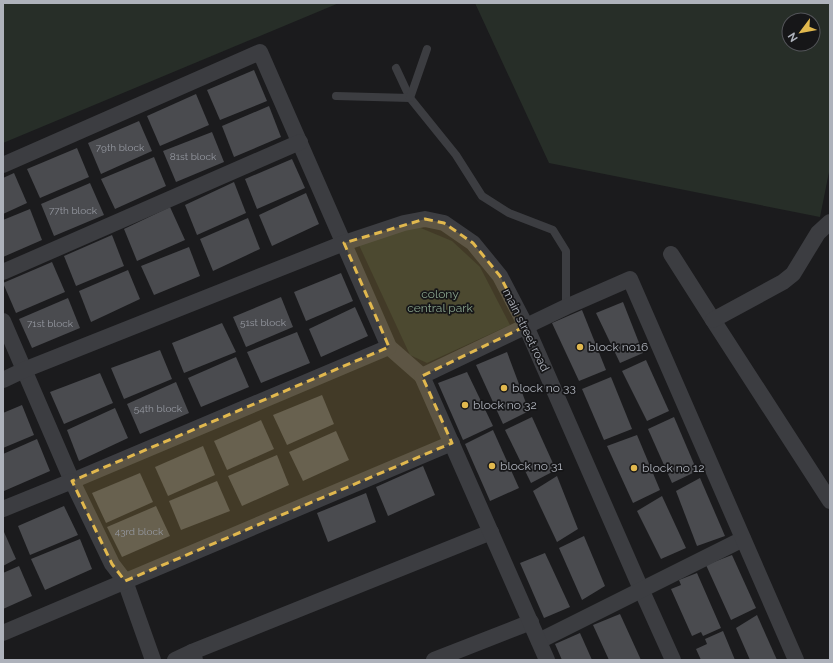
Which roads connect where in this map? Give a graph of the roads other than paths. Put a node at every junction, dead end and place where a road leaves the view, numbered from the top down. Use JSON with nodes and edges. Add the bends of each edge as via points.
{"nodes":[{"id":1,"x":427,"y":49,"type":"dead end"},
{"id":2,"x":396,"y":68,"type":"dead end"},
{"id":3,"x":336,"y":96,"type":"dead end"},
{"id":4,"x":410,"y":98,"type":"junction"},
{"id":5,"x":300,"y":142,"type":"junction"},
{"id":6,"x":3,"y":165,"type":"edge"},
{"id":7,"x":830,"y":222,"type":"edge"},
{"id":8,"x":344,"y":243,"type":"junction"},
{"id":9,"x":671,"y":254,"type":"dead end"},
{"id":10,"x":3,"y":272,"type":"edge"},
{"id":11,"x":566,"y":307,"type":"junction"},
{"id":12,"x":713,"y":320,"type":"junction"},
{"id":13,"x":3,"y":321,"type":"edge"},
{"id":14,"x":526,"y":326,"type":"junction"},
{"id":15,"x":389,"y":347,"type":"junction"},
{"id":16,"x":24,"y":370,"type":"junction"},
{"id":17,"x":422,"y":376,"type":"junction"},
{"id":18,"x":3,"y":380,"type":"edge"},
{"id":19,"x":452,"y":443,"type":"junction"},
{"id":20,"x":72,"y":481,"type":"junction"},
{"id":21,"x":830,"y":501,"type":"edge"},
{"id":22,"x":3,"y":509,"type":"edge"},
{"id":23,"x":491,"y":532,"type":"junction"},
{"id":24,"x":743,"y":538,"type":"junction"},
{"id":25,"x":125,"y":581,"type":"junction"},
{"id":26,"x":641,"y":589,"type":"junction"},
{"id":27,"x":530,"y":622,"type":"junction"},
{"id":28,"x":3,"y":633,"type":"edge"},
{"id":29,"x":539,"y":640,"type":"junction"},
{"id":30,"x":194,"y":656,"type":"edge"},
{"id":31,"x":153,"y":660,"type":"edge"},
{"id":32,"x":176,"y":660,"type":"edge"},
{"id":33,"x":434,"y":660,"type":"edge"},
{"id":34,"x":547,"y":660,"type":"edge"},
{"id":35,"x":673,"y":660,"type":"edge"},
{"id":36,"x":796,"y":660,"type":"edge"}],
"edges":[{"from":1,"to":4,"type":"lane"},
{"from":2,"to":4,"type":"lane"},
{"from":3,"to":4,"type":"lane"},
{"from":4,"to":11,"type":"lane","via":[[456,155],[482,196],[508,213],[553,230],[566,251]]},
{"from":5,"to":6,"type":"street","via":[[260,52]]},
{"from":5,"to":8,"type":"street"},
{"from":5,"to":10,"type":"street"},
{"from":7,"to":12,"type":"street","via":[[818,233],[793,274]]},
{"from":8,"to":14,"type":"street","name":"main street road","via":[[404,223],[425,219],[444,223],[473,243],[500,276]]},
{"from":8,"to":15,"type":"street"},
{"from":8,"to":16,"type":"street","name":"main street road"},
{"from":9,"to":12,"type":"street"},
{"from":11,"to":14,"type":"street"},
{"from":11,"to":24,"type":"street","via":[[630,279]]},
{"from":12,"to":21,"type":"street"},
{"from":13,"to":16,"type":"street"},
{"from":14,"to":17,"type":"street"},
{"from":14,"to":26,"type":"street","name":"main street road"},
{"from":15,"to":17,"type":"street"},
{"from":15,"to":20,"type":"street"},
{"from":16,"to":18,"type":"street","name":"main street road"},
{"from":16,"to":20,"type":"street"},
{"from":17,"to":19,"type":"street"},
{"from":19,"to":23,"type":"street"},
{"from":19,"to":25,"type":"street"},
{"from":20,"to":22,"type":"street"},
{"from":20,"to":25,"type":"street","via":[[112,564]]},
{"from":23,"to":27,"type":"street"},
{"from":23,"to":30,"type":"street"},
{"from":24,"to":26,"type":"street"},
{"from":24,"to":36,"type":"street"},
{"from":25,"to":28,"type":"street"},
{"from":25,"to":31,"type":"street"},
{"from":26,"to":29,"type":"street"},
{"from":26,"to":35,"type":"street","name":"main street road"},
{"from":27,"to":29,"type":"street"},
{"from":27,"to":33,"type":"street"},
{"from":29,"to":34,"type":"street"},
{"from":30,"to":32,"type":"street"}]}
